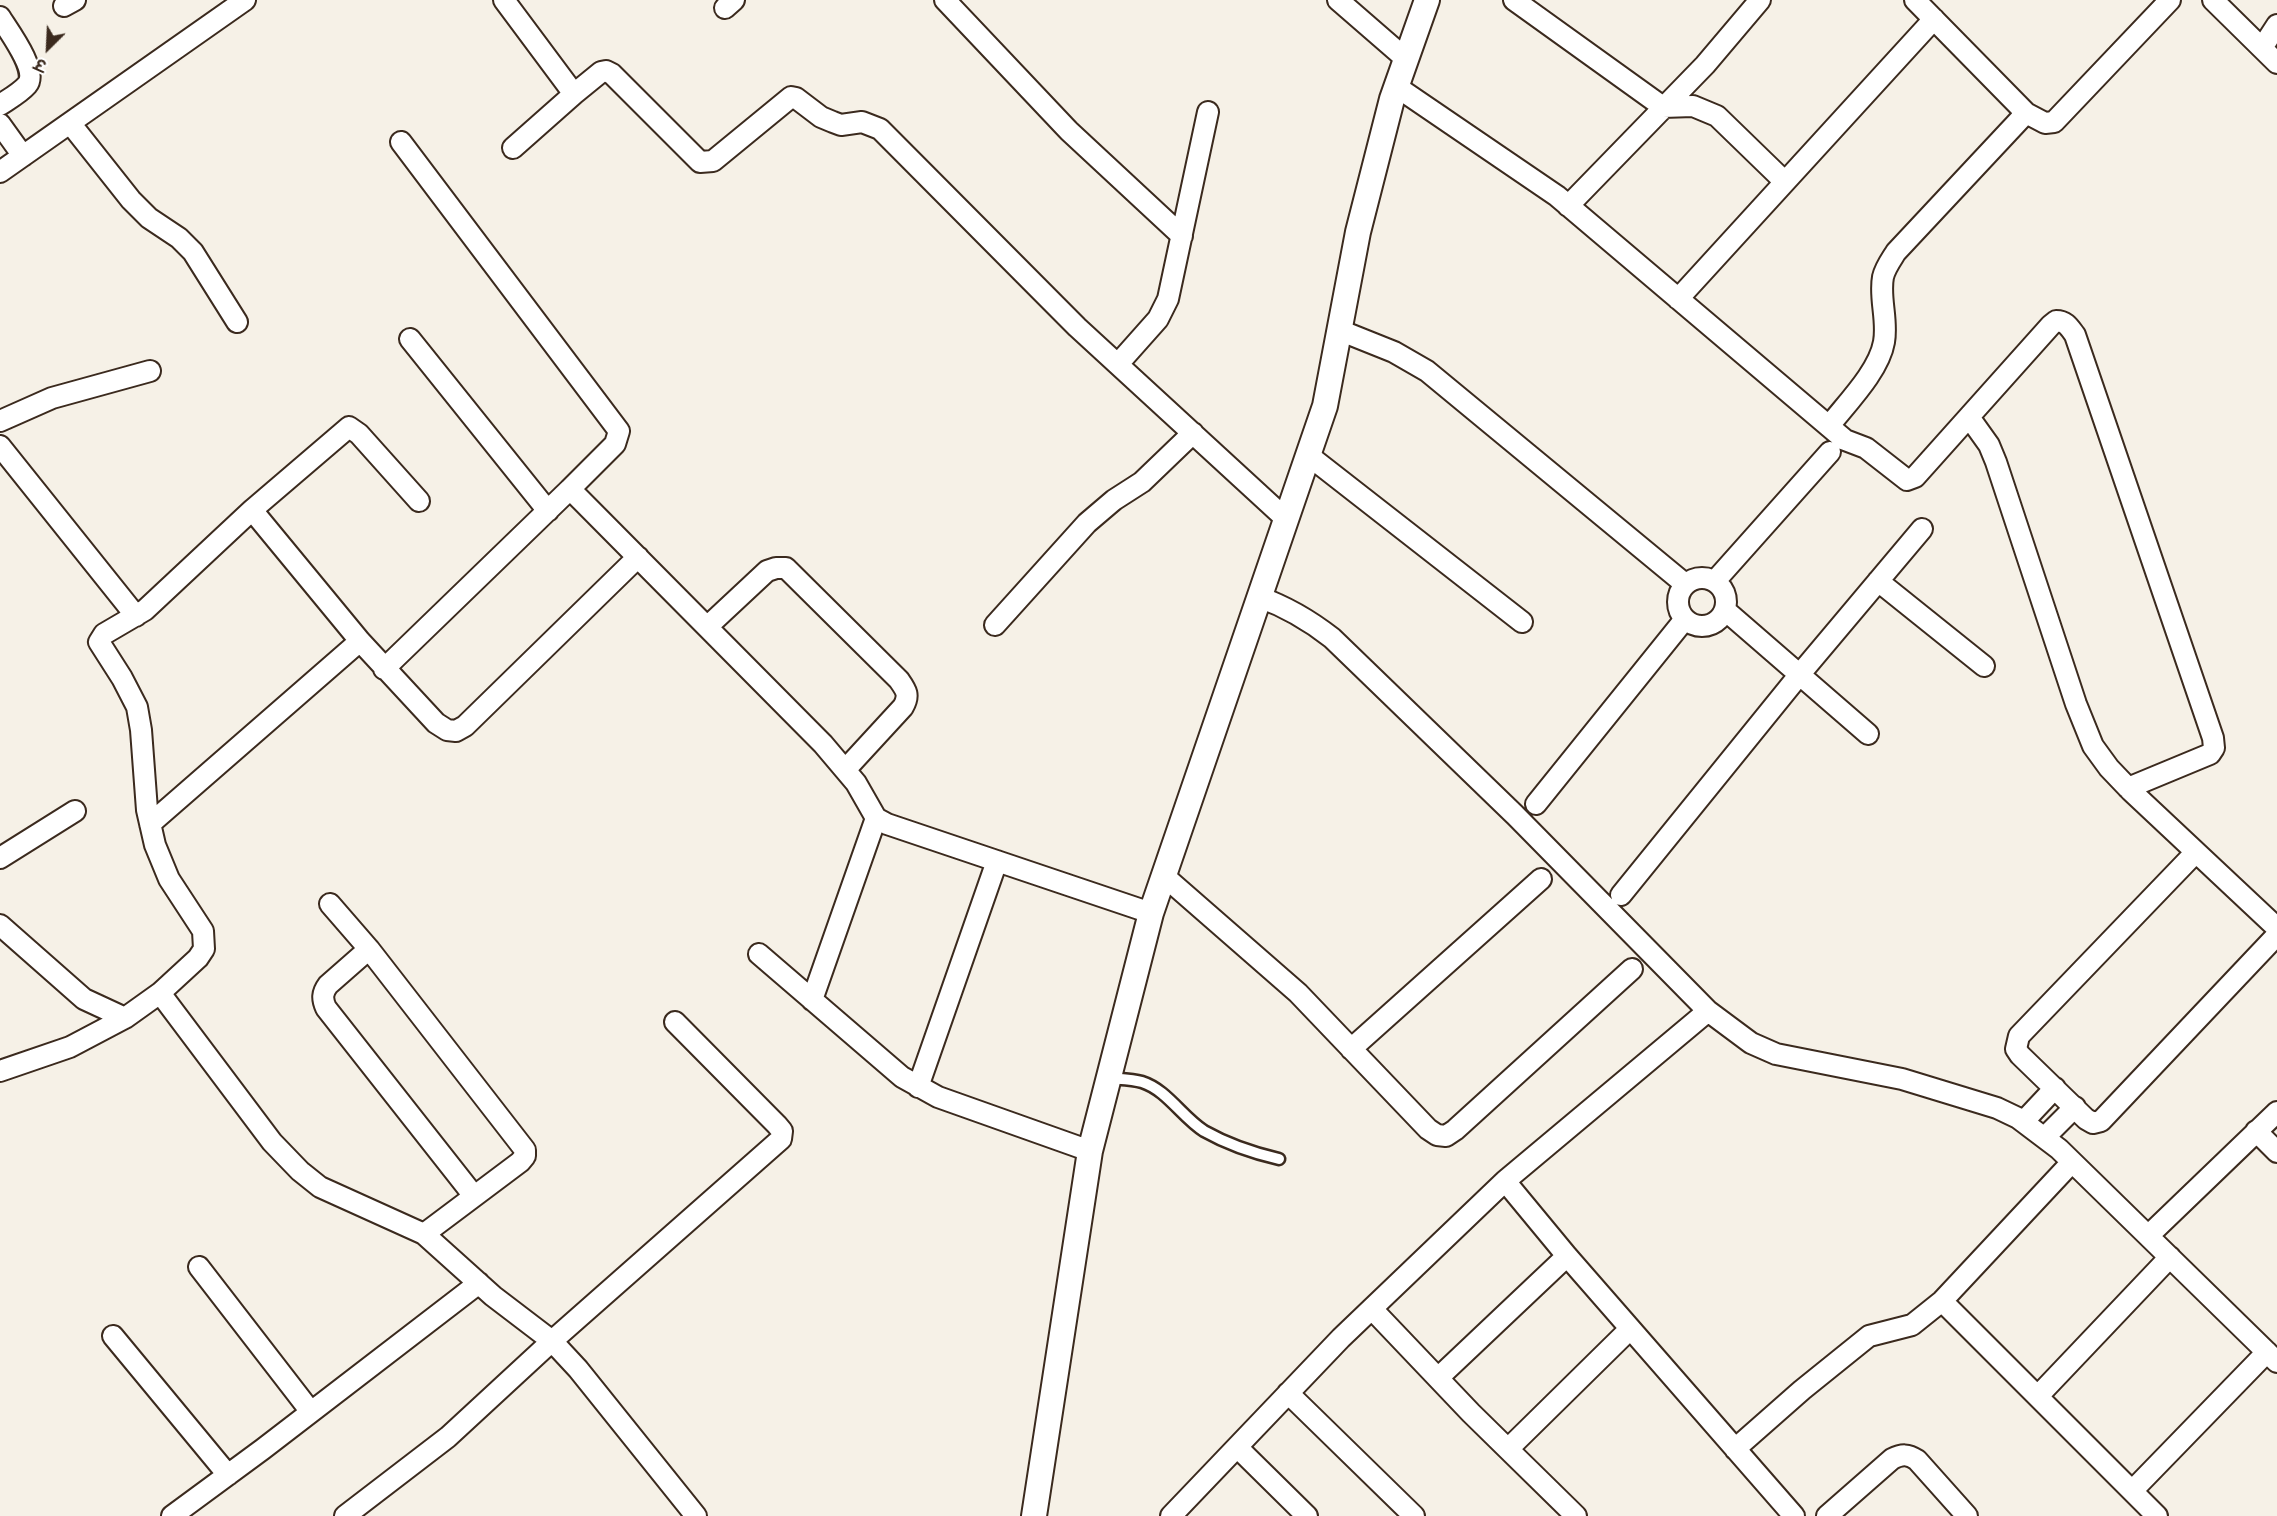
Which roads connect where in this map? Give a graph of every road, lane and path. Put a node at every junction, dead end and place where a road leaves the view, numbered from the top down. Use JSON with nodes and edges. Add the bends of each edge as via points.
{"nodes":[{"id":1,"x":245,"y":0,"type":"edge"},
{"id":2,"x":504,"y":0,"type":"edge"},
{"id":3,"x":945,"y":0,"type":"edge"},
{"id":4,"x":1338,"y":0,"type":"edge"},
{"id":5,"x":1427,"y":0,"type":"edge"},
{"id":6,"x":1514,"y":0,"type":"edge"},
{"id":7,"x":1760,"y":0,"type":"edge"},
{"id":8,"x":1914,"y":0,"type":"edge"},
{"id":9,"x":2170,"y":0,"type":"edge"},
{"id":10,"x":2213,"y":0,"type":"edge"},
{"id":11,"x":0,"y":17,"type":"edge"},
{"id":12,"x":1934,"y":19,"type":"junction"},
{"id":13,"x":2277,"y":25,"type":"edge"},
{"id":14,"x":2262,"y":48,"type":"junction"},
{"id":15,"x":1406,"y":59,"type":"junction"},
{"id":16,"x":2277,"y":63,"type":"edge"},
{"id":17,"x":1397,"y":87,"type":"junction"},
{"id":18,"x":574,"y":94,"type":"junction"},
{"id":19,"x":0,"y":105,"type":"edge"},
{"id":20,"x":1664,"y":107,"type":"junction"},
{"id":21,"x":1208,"y":112,"type":"dead end"},
{"id":22,"x":2026,"y":113,"type":"junction"},
{"id":23,"x":70,"y":123,"type":"junction"},
{"id":24,"x":0,"y":124,"type":"edge"},
{"id":25,"x":401,"y":142,"type":"dead end"},
{"id":26,"x":513,"y":148,"type":"dead end"},
{"id":27,"x":23,"y":156,"type":"junction"},
{"id":28,"x":0,"y":172,"type":"edge"},
{"id":29,"x":1785,"y":182,"type":"junction"},
{"id":30,"x":1568,"y":206,"type":"junction"},
{"id":31,"x":1182,"y":236,"type":"junction"},
{"id":32,"x":1678,"y":299,"type":"junction"},
{"id":33,"x":237,"y":322,"type":"dead end"},
{"id":34,"x":1339,"y":330,"type":"junction"},
{"id":35,"x":410,"y":339,"type":"dead end"},
{"id":36,"x":1118,"y":364,"type":"junction"},
{"id":37,"x":150,"y":371,"type":"dead end"},
{"id":38,"x":1969,"y":417,"type":"junction"},
{"id":39,"x":0,"y":421,"type":"edge"},
{"id":40,"x":1829,"y":426,"type":"junction"},
{"id":41,"x":1192,"y":433,"type":"junction"},
{"id":42,"x":0,"y":446,"type":"edge"},
{"id":43,"x":1830,"y":452,"type":"dead end"},
{"id":44,"x":1308,"y":455,"type":"junction"},
{"id":45,"x":570,"y":489,"type":"junction"},
{"id":46,"x":418,"y":501,"type":"dead end"},
{"id":47,"x":252,"y":510,"type":"junction"},
{"id":48,"x":548,"y":511,"type":"junction"},
{"id":49,"x":1286,"y":519,"type":"junction"},
{"id":50,"x":1922,"y":529,"type":"dead end"},
{"id":51,"x":638,"y":557,"type":"junction"},
{"id":52,"x":1715,"y":581,"type":"junction"},
{"id":53,"x":1878,"y":581,"type":"junction"},
{"id":54,"x":1685,"y":584,"type":"junction"},
{"id":55,"x":1259,"y":597,"type":"junction"},
{"id":56,"x":1725,"y":610,"type":"junction"},
{"id":57,"x":136,"y":616,"type":"junction"},
{"id":58,"x":1685,"y":619,"type":"junction"},
{"id":59,"x":1522,"y":622,"type":"dead end"},
{"id":60,"x":995,"y":625,"type":"dead end"},
{"id":61,"x":707,"y":627,"type":"junction"},
{"id":62,"x":360,"y":641,"type":"junction"},
{"id":63,"x":1984,"y":666,"type":"dead end"},
{"id":64,"x":384,"y":669,"type":"junction"},
{"id":65,"x":1800,"y":674,"type":"junction"},
{"id":66,"x":1868,"y":734,"type":"dead end"},
{"id":67,"x":845,"y":770,"type":"junction"},
{"id":68,"x":2128,"y":788,"type":"junction"},
{"id":69,"x":1536,"y":804,"type":"dead end"},
{"id":70,"x":75,"y":811,"type":"dead end"},
{"id":71,"x":876,"y":818,"type":"junction"},
{"id":72,"x":150,"y":824,"type":"junction"},
{"id":73,"x":2196,"y":852,"type":"junction"},
{"id":74,"x":0,"y":858,"type":"edge"},
{"id":75,"x":997,"y":861,"type":"junction"},
{"id":76,"x":1164,"y":876,"type":"junction"},
{"id":77,"x":1541,"y":879,"type":"dead end"},
{"id":78,"x":1621,"y":895,"type":"dead end"},
{"id":79,"x":330,"y":904,"type":"dead end"},
{"id":80,"x":1151,"y":913,"type":"junction"},
{"id":81,"x":0,"y":925,"type":"edge"},
{"id":82,"x":2277,"y":928,"type":"edge"},
{"id":83,"x":2277,"y":935,"type":"edge"},
{"id":84,"x":369,"y":949,"type":"junction"},
{"id":85,"x":759,"y":954,"type":"dead end"},
{"id":86,"x":1632,"y":969,"type":"dead end"},
{"id":87,"x":160,"y":993,"type":"junction"},
{"id":88,"x":812,"y":1000,"type":"junction"},
{"id":89,"x":1708,"y":1011,"type":"junction"},
{"id":90,"x":125,"y":1018,"type":"junction"},
{"id":91,"x":675,"y":1022,"type":"dead end"},
{"id":92,"x":1351,"y":1049,"type":"junction"},
{"id":93,"x":0,"y":1071,"type":"edge"},
{"id":94,"x":1108,"y":1078,"type":"junction"},
{"id":95,"x":918,"y":1087,"type":"junction"},
{"id":96,"x":2055,"y":1088,"type":"junction"},
{"id":97,"x":2075,"y":1107,"type":"junction"},
{"id":98,"x":2277,"y":1112,"type":"edge"},
{"id":99,"x":2024,"y":1121,"type":"junction"},
{"id":100,"x":2256,"y":1131,"type":"junction"},
{"id":101,"x":2045,"y":1137,"type":"junction"},
{"id":102,"x":1090,"y":1151,"type":"junction"},
{"id":103,"x":2277,"y":1152,"type":"edge"},
{"id":104,"x":1279,"y":1159,"type":"dead end"},
{"id":105,"x":2072,"y":1162,"type":"junction"},
{"id":106,"x":1505,"y":1181,"type":"junction"},
{"id":107,"x":474,"y":1196,"type":"junction"},
{"id":108,"x":424,"y":1234,"type":"junction"},
{"id":109,"x":2148,"y":1236,"type":"junction"},
{"id":110,"x":1567,"y":1256,"type":"junction"},
{"id":111,"x":2170,"y":1257,"type":"junction"},
{"id":112,"x":199,"y":1267,"type":"dead end"},
{"id":113,"x":479,"y":1283,"type":"junction"},
{"id":114,"x":1942,"y":1301,"type":"junction"},
{"id":115,"x":1372,"y":1309,"type":"junction"},
{"id":116,"x":1630,"y":1329,"type":"junction"},
{"id":117,"x":113,"y":1336,"type":"dead end"},
{"id":118,"x":552,"y":1341,"type":"junction"},
{"id":119,"x":2272,"y":1357,"type":"edge"},
{"id":120,"x":1438,"y":1378,"type":"junction"},
{"id":121,"x":1288,"y":1393,"type":"junction"},
{"id":122,"x":2038,"y":1396,"type":"junction"},
{"id":123,"x":312,"y":1412,"type":"junction"},
{"id":124,"x":1237,"y":1447,"type":"junction"},
{"id":125,"x":1508,"y":1449,"type":"junction"},
{"id":126,"x":1735,"y":1449,"type":"junction"},
{"id":127,"x":228,"y":1475,"type":"junction"},
{"id":128,"x":2133,"y":1490,"type":"junction"},
{"id":129,"x":688,"y":1513,"type":"edge"},
{"id":130,"x":172,"y":1516,"type":"edge"},
{"id":131,"x":345,"y":1516,"type":"edge"},
{"id":132,"x":1034,"y":1516,"type":"edge"},
{"id":133,"x":1171,"y":1516,"type":"edge"},
{"id":134,"x":1307,"y":1516,"type":"edge"},
{"id":135,"x":1414,"y":1516,"type":"edge"},
{"id":136,"x":1576,"y":1516,"type":"edge"},
{"id":137,"x":1794,"y":1516,"type":"edge"},
{"id":138,"x":1827,"y":1516,"type":"edge"},
{"id":139,"x":1967,"y":1516,"type":"edge"},
{"id":140,"x":2157,"y":1516,"type":"edge"}],
"edges":[{"from":1,"to":23,"type":"street"},
{"from":2,"to":18,"type":"street"},
{"from":3,"to":31,"type":"street","via":[[1070,131]]},
{"from":4,"to":15,"type":"street"},
{"from":5,"to":15,"type":"street"},
{"from":6,"to":20,"type":"street"},
{"from":7,"to":20,"type":"street"},
{"from":8,"to":12,"type":"street"},
{"from":9,"to":22,"type":"street","via":[[2054,122],[2045,123]]},
{"from":10,"to":14,"type":"street"},
{"from":11,"to":19,"type":"street","via":[[31,74],[27,85]]},
{"from":12,"to":22,"type":"street"},
{"from":12,"to":29,"type":"street"},
{"from":13,"to":14,"type":"street"},
{"from":14,"to":16,"type":"street"},
{"from":15,"to":17,"type":"street"},
{"from":17,"to":30,"type":"street"},
{"from":17,"to":34,"type":"street","via":[[1358,232]]},
{"from":18,"to":26,"type":"street"},
{"from":18,"to":36,"type":"street","via":[[601,72],[612,74],[700,162],[707,163],[792,97],[833,122],[871,124]]},
{"from":20,"to":29,"type":"street","via":[[1692,106],[1717,116]]},
{"from":20,"to":30,"type":"street"},
{"from":21,"to":31,"type":"street"},
{"from":22,"to":40,"type":"street","via":[[1896,252],[1883,275],[1885,341],[1881,352],[1871,373]]},
{"from":23,"to":27,"type":"street"},
{"from":23,"to":33,"type":"street","via":[[131,200],[193,252]]},
{"from":24,"to":27,"type":"street"},
{"from":25,"to":45,"type":"street","via":[[619,431],[615,444]]},
{"from":27,"to":28,"type":"street"},
{"from":29,"to":32,"type":"street"},
{"from":30,"to":32,"type":"street"},
{"from":31,"to":36,"type":"street","via":[[1168,299],[1158,319]]},
{"from":32,"to":40,"type":"street"},
{"from":34,"to":44,"type":"street","via":[[1324,406]]},
{"from":34,"to":54,"type":"street","via":[[1394,352],[1427,371]]},
{"from":35,"to":48,"type":"street"},
{"from":36,"to":41,"type":"street"},
{"from":37,"to":39,"type":"street","via":[[52,398]]},
{"from":38,"to":40,"type":"street","via":[[1911,480]]},
{"from":38,"to":68,"type":"street","via":[[1996,462],[2092,746]]},
{"from":38,"to":68,"type":"street","via":[[2051,325],[2063,321],[2069,326],[2213,738],[2210,754]]},
{"from":41,"to":49,"type":"street"},
{"from":41,"to":60,"type":"street","via":[[1142,482],[1087,523]]},
{"from":42,"to":57,"type":"street"},
{"from":43,"to":52,"type":"street"},
{"from":44,"to":49,"type":"street"},
{"from":44,"to":59,"type":"street"},
{"from":45,"to":48,"type":"street"},
{"from":45,"to":51,"type":"street"},
{"from":46,"to":47,"type":"street","via":[[349,427]]},
{"from":47,"to":57,"type":"street"},
{"from":47,"to":62,"type":"street"},
{"from":48,"to":64,"type":"street"},
{"from":49,"to":55,"type":"street"},
{"from":50,"to":53,"type":"street"},
{"from":51,"to":61,"type":"street"},
{"from":51,"to":64,"type":"street","via":[[456,731],[436,723]]},
{"from":52,"to":54,"type":"street","via":[[1699,578]]},
{"from":52,"to":56,"type":"street","via":[[1725,593]]},
{"from":53,"to":63,"type":"street"},
{"from":53,"to":65,"type":"street"},
{"from":54,"to":58,"type":"street","via":[[1678,597]]},
{"from":55,"to":76,"type":"street"},
{"from":55,"to":89,"type":"street","via":[[1292,611],[1332,638],[1515,814]]},
{"from":56,"to":58,"type":"street","via":[[1707,626]]},
{"from":56,"to":65,"type":"street"},
{"from":57,"to":72,"type":"street","via":[[104,634],[99,642],[137,707]]},
{"from":58,"to":69,"type":"street"},
{"from":61,"to":67,"type":"street"},
{"from":61,"to":67,"type":"street","via":[[767,571],[786,568],[899,680],[908,699]]},
{"from":62,"to":64,"type":"street"},
{"from":62,"to":72,"type":"street"},
{"from":65,"to":66,"type":"street"},
{"from":65,"to":78,"type":"street"},
{"from":67,"to":71,"type":"street"},
{"from":68,"to":73,"type":"street"},
{"from":70,"to":74,"type":"street"},
{"from":71,"to":75,"type":"street"},
{"from":71,"to":88,"type":"street"},
{"from":72,"to":87,"type":"street","via":[[169,879],[205,940],[198,958]]},
{"from":73,"to":82,"type":"street"},
{"from":73,"to":96,"type":"street","via":[[2019,1036],[2016,1049]]},
{"from":75,"to":80,"type":"street"},
{"from":75,"to":95,"type":"street"},
{"from":76,"to":80,"type":"street"},
{"from":76,"to":92,"type":"street","via":[[1298,993]]},
{"from":77,"to":92,"type":"street"},
{"from":79,"to":84,"type":"street"},
{"from":80,"to":94,"type":"street"},
{"from":81,"to":90,"type":"street","via":[[84,999]]},
{"from":83,"to":97,"type":"street","via":[[2101,1121],[2093,1123]]},
{"from":84,"to":107,"type":"street","via":[[328,985],[323,1000],[326,1008]]},
{"from":84,"to":107,"type":"street","via":[[525,1150],[520,1162]]},
{"from":85,"to":88,"type":"street"},
{"from":86,"to":92,"type":"street","via":[[1446,1136],[1428,1129]]},
{"from":87,"to":90,"type":"street"},
{"from":87,"to":108,"type":"street","via":[[272,1142],[300,1171],[320,1187]]},
{"from":88,"to":95,"type":"street"},
{"from":89,"to":99,"type":"street","via":[[1751,1043],[1776,1054],[1902,1078],[1997,1108]]},
{"from":89,"to":106,"type":"street"},
{"from":90,"to":93,"type":"street","via":[[70,1047]]},
{"from":91,"to":118,"type":"street","via":[[777,1125],[782,1131],[781,1138]]},
{"from":94,"to":102,"type":"street"},
{"from":94,"to":104,"type":"lane","via":[[1140,1081],[1155,1088],[1204,1131],[1251,1152]]},
{"from":95,"to":102,"type":"street"},
{"from":96,"to":97,"type":"street"},
{"from":96,"to":99,"type":"street"},
{"from":97,"to":101,"type":"street"},
{"from":98,"to":100,"type":"street"},
{"from":99,"to":101,"type":"street"},
{"from":100,"to":103,"type":"street"},
{"from":100,"to":109,"type":"street"},
{"from":101,"to":105,"type":"street"},
{"from":102,"to":132,"type":"street"},
{"from":105,"to":109,"type":"street"},
{"from":105,"to":114,"type":"street"},
{"from":106,"to":110,"type":"street"},
{"from":106,"to":115,"type":"street"},
{"from":107,"to":108,"type":"street"},
{"from":108,"to":113,"type":"street"},
{"from":109,"to":111,"type":"street"},
{"from":110,"to":116,"type":"street"},
{"from":110,"to":120,"type":"street"},
{"from":111,"to":119,"type":"street"},
{"from":111,"to":122,"type":"street"},
{"from":112,"to":123,"type":"street"},
{"from":113,"to":118,"type":"street"},
{"from":113,"to":123,"type":"street"},
{"from":114,"to":122,"type":"street"},
{"from":114,"to":126,"type":"street","via":[[1912,1324],[1869,1336]]},
{"from":115,"to":120,"type":"street"},
{"from":115,"to":121,"type":"street"},
{"from":116,"to":125,"type":"street"},
{"from":116,"to":126,"type":"street"},
{"from":117,"to":127,"type":"street"},
{"from":118,"to":129,"type":"street","via":[[578,1369]]},
{"from":118,"to":131,"type":"street","via":[[448,1437]]},
{"from":119,"to":128,"type":"street"},
{"from":120,"to":125,"type":"street"},
{"from":121,"to":124,"type":"street"},
{"from":121,"to":135,"type":"street"},
{"from":122,"to":128,"type":"street"},
{"from":123,"to":127,"type":"street"},
{"from":124,"to":133,"type":"street"},
{"from":124,"to":134,"type":"street"},
{"from":125,"to":136,"type":"street"},
{"from":126,"to":137,"type":"street"},
{"from":127,"to":130,"type":"street"},
{"from":128,"to":140,"type":"street"},
{"from":138,"to":139,"type":"street","via":[[1900,1455],[1910,1455],[1917,1461]]}]}
